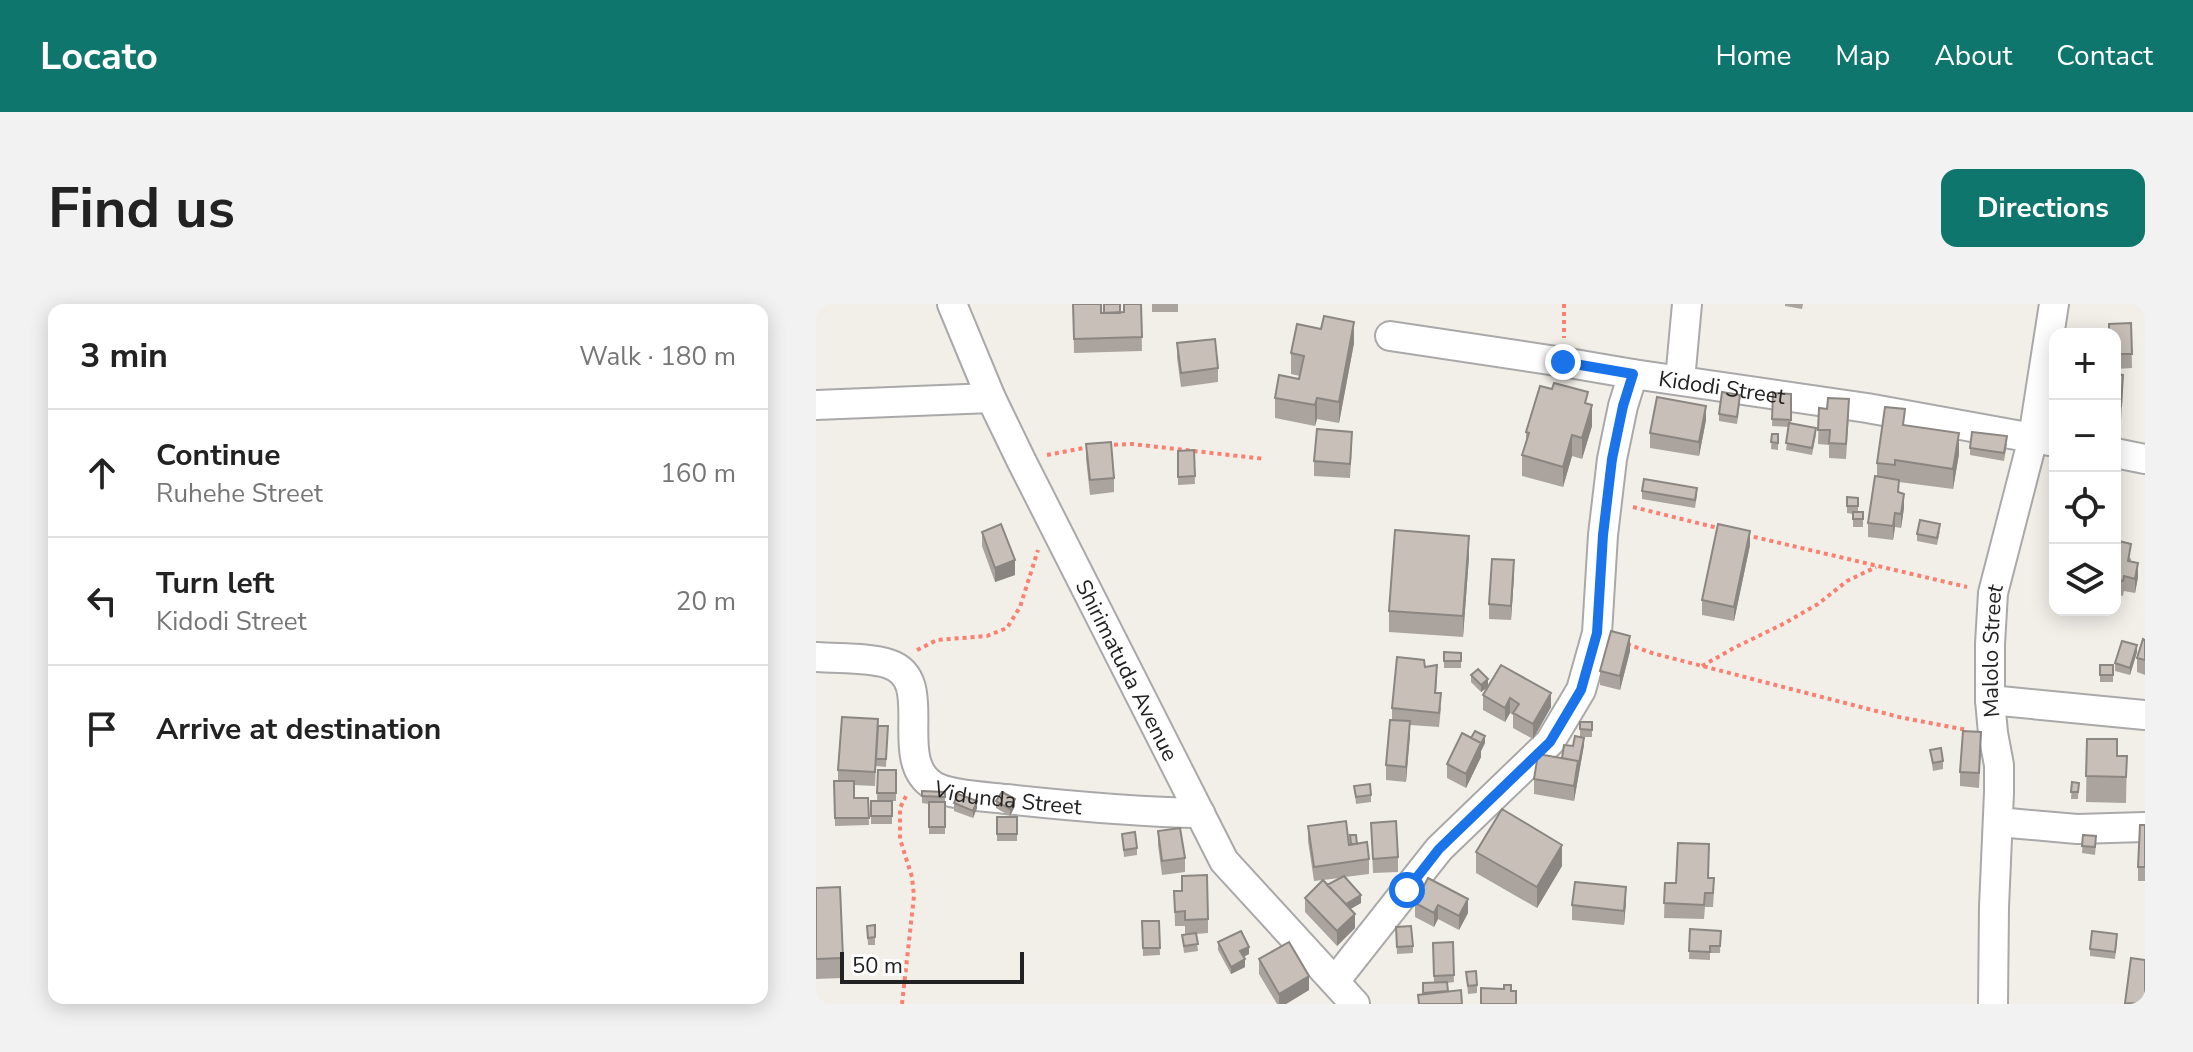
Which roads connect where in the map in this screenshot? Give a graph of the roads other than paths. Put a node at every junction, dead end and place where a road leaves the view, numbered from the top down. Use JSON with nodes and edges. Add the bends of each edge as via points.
{"nodes":[{"id":1,"x":952,"y":304,"type":"edge"},
{"id":2,"x":1687,"y":304,"type":"edge"},
{"id":3,"x":2054,"y":304,"type":"edge"},
{"id":4,"x":1390,"y":336,"type":"dead end"},
{"id":5,"x":1633,"y":374,"type":"junction"},
{"id":6,"x":1680,"y":380,"type":"junction"},
{"id":7,"x":991,"y":398,"type":"junction"},
{"id":8,"x":816,"y":405,"type":"edge"},
{"id":9,"x":2044,"y":440,"type":"edge"},
{"id":10,"x":2121,"y":454,"type":"edge"},
{"id":11,"x":2145,"y":459,"type":"edge"},
{"id":12,"x":816,"y":657,"type":"edge"},
{"id":13,"x":1990,"y":700,"type":"junction"},
{"id":14,"x":2145,"y":715,"type":"edge"},
{"id":15,"x":1200,"y":813,"type":"junction"},
{"id":16,"x":1998,"y":822,"type":"junction"},
{"id":17,"x":2145,"y":827,"type":"edge"},
{"id":18,"x":1335,"y":981,"type":"junction"},
{"id":19,"x":1355,"y":1004,"type":"edge"},
{"id":20,"x":1993,"y":1004,"type":"edge"}],
"edges":[{"from":1,"to":7,"type":"street","name":"Shirimatuda Avenue"},
{"from":2,"to":6,"type":"street"},
{"from":3,"to":9,"type":"street","name":"Malolo Street"},
{"from":4,"to":5,"type":"street","name":"Kidodi Street"},
{"from":5,"to":6,"type":"street","name":"Kidodi Street"},
{"from":5,"to":18,"type":"street","via":[[1612,459],[1597,633],[1581,690],[1550,742],[1439,849]]},
{"from":6,"to":9,"type":"street","name":"Kidodi Street"},
{"from":7,"to":8,"type":"street"},
{"from":7,"to":15,"type":"street","name":"Shirimatuda Avenue"},
{"from":9,"to":13,"type":"street","name":"Malolo Street","via":[[1993,593]]},
{"from":10,"to":11,"type":"street"},
{"from":12,"to":15,"type":"street","name":"Vidunda Street","via":[[891,664],[905,675],[914,698],[914,759],[921,776],[936,788],[1099,809]]},
{"from":13,"to":14,"type":"street"},
{"from":13,"to":16,"type":"street","name":"Malolo Street","via":[[1999,765]]},
{"from":15,"to":18,"type":"street","name":"Shirimatuda Avenue","via":[[1224,861]]},
{"from":16,"to":17,"type":"street","via":[[2077,829]]},
{"from":16,"to":20,"type":"street","name":"Malolo Street"},
{"from":18,"to":19,"type":"street","name":"Shirimatuda Avenue"}]}
